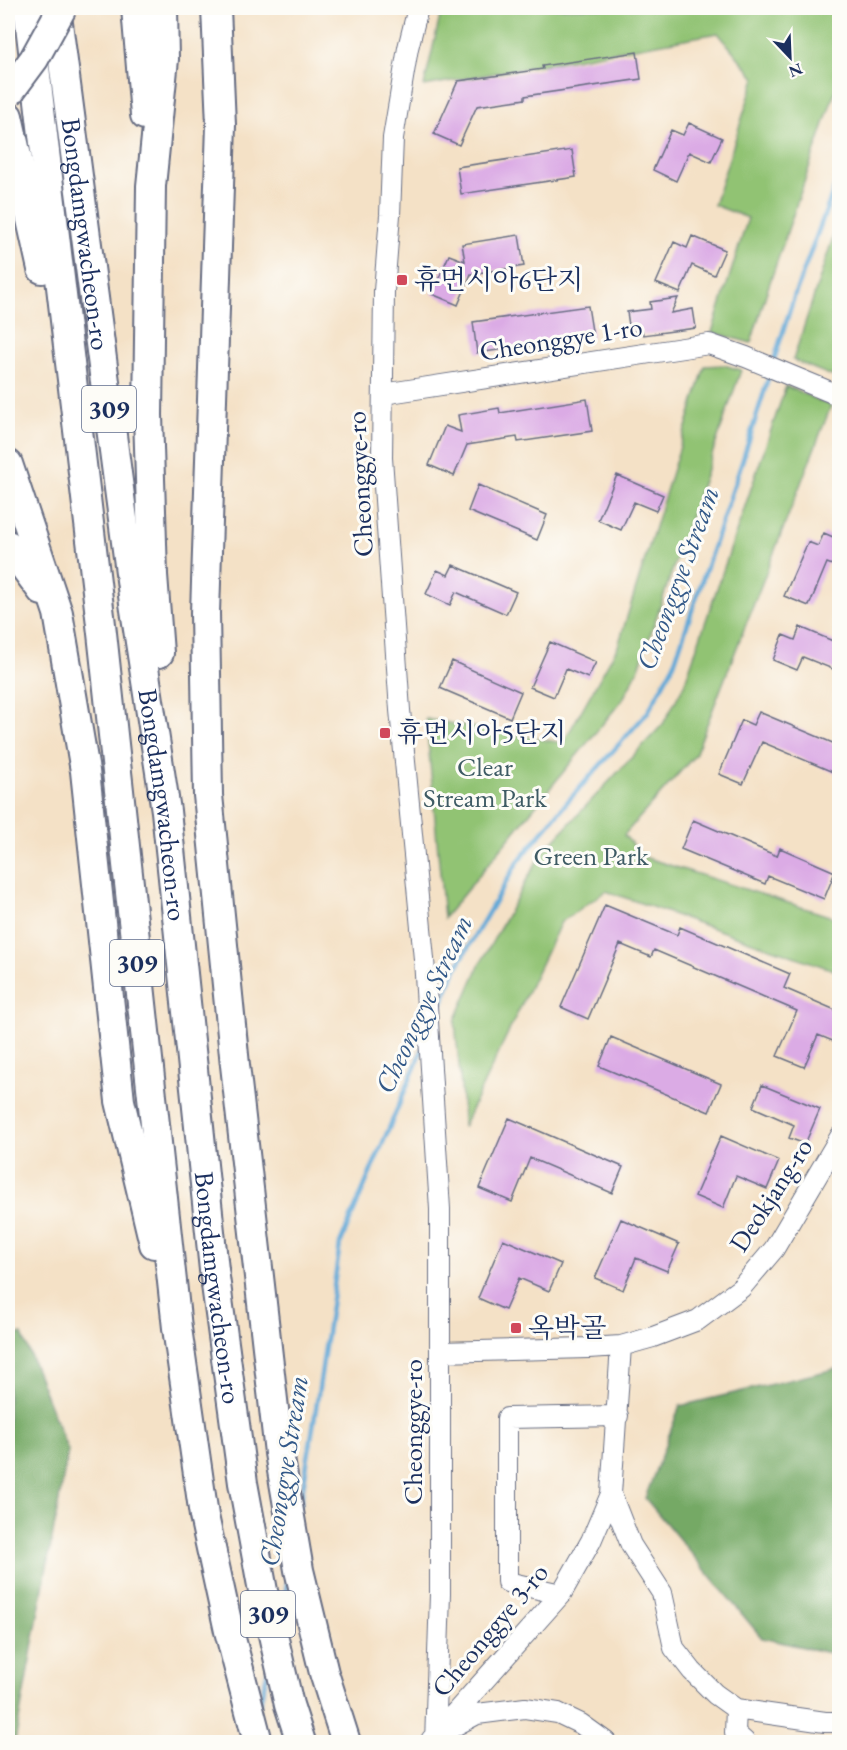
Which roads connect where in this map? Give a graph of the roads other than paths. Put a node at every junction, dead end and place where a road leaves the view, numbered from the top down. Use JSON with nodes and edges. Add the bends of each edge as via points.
{"nodes":[{"id":1,"x":28,"y":8,"type":"edge"},
{"id":2,"x":56,"y":8,"type":"edge"},
{"id":3,"x":62,"y":8,"type":"edge"},
{"id":4,"x":136,"y":8,"type":"edge"},
{"id":5,"x":163,"y":8,"type":"edge"},
{"id":6,"x":216,"y":8,"type":"edge"},
{"id":7,"x":418,"y":8,"type":"edge"},
{"id":8,"x":8,"y":94,"type":"edge"},
{"id":9,"x":8,"y":116,"type":"edge"},
{"id":10,"x":151,"y":186,"type":"junction"},
{"id":11,"x":383,"y":394,"type":"junction"},
{"id":12,"x":840,"y":396,"type":"edge"},
{"id":13,"x":74,"y":409,"type":"junction"},
{"id":14,"x":8,"y":464,"type":"edge"},
{"id":15,"x":8,"y":545,"type":"edge"},
{"id":16,"x":58,"y":614,"type":"junction"},
{"id":17,"x":166,"y":811,"type":"junction"},
{"id":18,"x":840,"y":1137,"type":"edge"},
{"id":19,"x":177,"y":1328,"type":"junction"},
{"id":20,"x":621,"y":1346,"type":"junction"},
{"id":21,"x":440,"y":1352,"type":"junction"},
{"id":22,"x":618,"y":1416,"type":"junction"},
{"id":23,"x":611,"y":1494,"type":"junction"},
{"id":24,"x":561,"y":1594,"type":"junction"},
{"id":25,"x":736,"y":1709,"type":"junction"},
{"id":26,"x":840,"y":1722,"type":"edge"},
{"id":27,"x":433,"y":1741,"type":"edge"},
{"id":28,"x":258,"y":1743,"type":"edge"},
{"id":29,"x":301,"y":1743,"type":"edge"},
{"id":30,"x":346,"y":1743,"type":"edge"},
{"id":31,"x":606,"y":1743,"type":"edge"},
{"id":32,"x":745,"y":1743,"type":"edge"}],
"edges":[{"from":1,"to":13,"type":"highway","name":"Bongdamgwacheon-ro","number":"309"},
{"from":2,"to":17,"type":"highway","name":"Bongdamgwacheon-ro","number":"309","via":[[134,603]]},
{"from":3,"to":8,"type":"highway","bridge":true},
{"from":4,"to":10,"type":"highway"},
{"from":5,"to":10,"type":"highway","via":[[164,58]]},
{"from":6,"to":30,"type":"highway","name":"Bongdamgwacheon-ro","via":[[221,125],[205,613],[208,795],[279,1453],[299,1570]]},
{"from":7,"to":11,"type":"street","name":"Cheonggye-ro","via":[[393,138],[384,291]]},
{"from":9,"to":13,"type":"highway"},
{"from":10,"to":17,"type":"highway","via":[[148,415],[153,576],[167,754]]},
{"from":11,"to":12,"type":"street","name":"Cheonggye 1-ro","via":[[709,344]]},
{"from":11,"to":21,"type":"street","name":"Cheonggye-ro","via":[[382,458],[435,1122],[440,1209]]},
{"from":13,"to":19,"type":"highway","name":"Bongdamgwacheon-ro","number":"309"},
{"from":14,"to":16,"type":"highway","name":"Bongdamgwacheon-ro"},
{"from":15,"to":16,"type":"highway"},
{"from":16,"to":19,"type":"highway","name":"Bongdamgwacheon-ro","via":[[85,771],[120,1101]]},
{"from":17,"to":29,"type":"highway","name":"Bongdamgwacheon-ro","number":"309","via":[[213,1258],[243,1483],[266,1603]]},
{"from":18,"to":20,"type":"street","name":"Deokjang-ro","via":[[774,1249],[741,1288],[698,1320]]},
{"from":19,"to":28,"type":"highway","name":"Bongdamgwacheon-ro","number":"309","via":[[204,1516]]},
{"from":20,"to":21,"type":"street","name":"Deokjang-ro"},
{"from":20,"to":22,"type":"street","name":"Cheonggye 3-ro"},
{"from":21,"to":27,"type":"street","name":"Cheonggye-ro","via":[[440,1594]]},
{"from":22,"to":23,"type":"street","name":"Cheonggye 3-ro"},
{"from":22,"to":24,"type":"street","via":[[507,1418],[507,1582]]},
{"from":23,"to":24,"type":"street","name":"Cheonggye 3-ro","via":[[591,1541]]},
{"from":23,"to":25,"type":"street","via":[[631,1545],[662,1593],[674,1648],[715,1694]]},
{"from":24,"to":27,"type":"street","name":"Cheonggye 3-ro"},
{"from":25,"to":26,"type":"street"},
{"from":25,"to":32,"type":"street","via":[[735,1734]]},
{"from":27,"to":31,"type":"street","via":[[477,1714],[525,1708],[558,1713]]}]}
